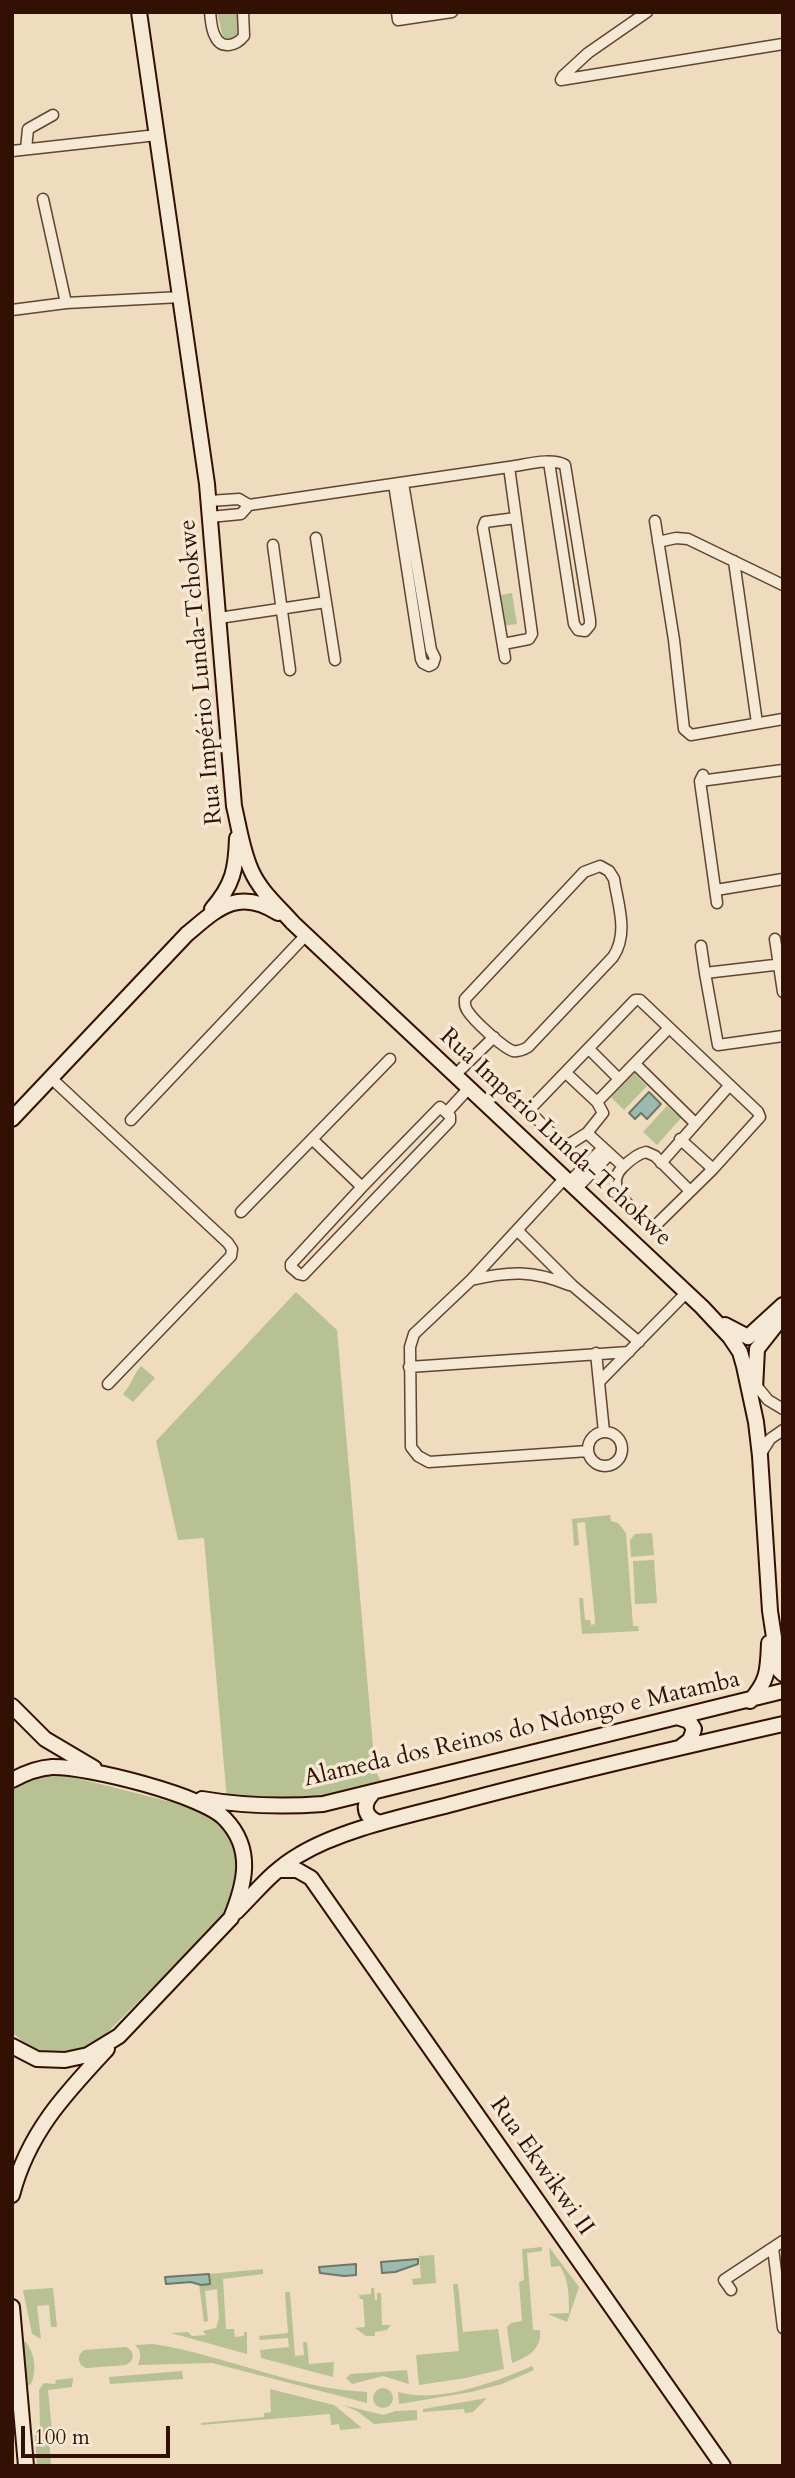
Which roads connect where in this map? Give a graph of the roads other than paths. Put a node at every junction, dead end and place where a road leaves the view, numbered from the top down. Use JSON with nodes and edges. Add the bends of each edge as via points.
{"nodes":[{"id":1,"x":139,"y":12,"type":"edge"},
{"id":2,"x":210,"y":12,"type":"edge"},
{"id":3,"x":243,"y":12,"type":"edge"},
{"id":4,"x":397,"y":12,"type":"edge"},
{"id":5,"x":452,"y":12,"type":"edge"},
{"id":6,"x":647,"y":12,"type":"edge"},
{"id":7,"x":783,"y":44,"type":"edge"},
{"id":8,"x":588,"y":53,"type":"junction"},
{"id":9,"x":596,"y":74,"type":"junction"},
{"id":10,"x":53,"y":115,"type":"dead end"},
{"id":11,"x":157,"y":135,"type":"junction"},
{"id":12,"x":26,"y":149,"type":"junction"},
{"id":13,"x":12,"y":151,"type":"edge"},
{"id":14,"x":43,"y":198,"type":"dead end"},
{"id":15,"x":181,"y":297,"type":"junction"},
{"id":16,"x":66,"y":303,"type":"junction"},
{"id":17,"x":12,"y":310,"type":"edge"},
{"id":18,"x":549,"y":462,"type":"junction"},
{"id":19,"x":509,"y":467,"type":"junction"},
{"id":20,"x":399,"y":483,"type":"junction"},
{"id":21,"x":209,"y":500,"type":"junction"},
{"id":22,"x":249,"y":505,"type":"junction"},
{"id":23,"x":210,"y":517,"type":"junction"},
{"id":24,"x":516,"y":519,"type":"junction"},
{"id":25,"x":655,"y":521,"type":"dead end"},
{"id":26,"x":316,"y":538,"type":"dead end"},
{"id":27,"x":659,"y":542,"type":"junction"},
{"id":28,"x":273,"y":545,"type":"dead end"},
{"id":29,"x":734,"y":561,"type":"junction"},
{"id":30,"x":783,"y":585,"type":"edge"},
{"id":31,"x":326,"y":602,"type":"junction"},
{"id":32,"x":282,"y":609,"type":"junction"},
{"id":33,"x":219,"y":618,"type":"junction"},
{"id":34,"x":503,"y":644,"type":"junction"},
{"id":35,"x":505,"y":658,"type":"dead end"},
{"id":36,"x":335,"y":660,"type":"dead end"},
{"id":37,"x":290,"y":670,"type":"dead end"},
{"id":38,"x":783,"y":719,"type":"edge"},
{"id":39,"x":757,"y":723,"type":"junction"},
{"id":40,"x":783,"y":770,"type":"edge"},
{"id":41,"x":234,"y":806,"type":"junction"},
{"id":42,"x":783,"y":879,"type":"edge"},
{"id":43,"x":716,"y":890,"type":"junction"},
{"id":44,"x":717,"y":903,"type":"dead end"},
{"id":45,"x":293,"y":923,"type":"junction"},
{"id":46,"x":187,"y":934,"type":"junction"},
{"id":47,"x":306,"y":935,"type":"junction"},
{"id":48,"x":775,"y":939,"type":"dead end"},
{"id":49,"x":701,"y":946,"type":"dead end"},
{"id":50,"x":781,"y":964,"type":"edge"},
{"id":51,"x":705,"y":974,"type":"junction"},
{"id":52,"x":783,"y":992,"type":"edge"},
{"id":53,"x":669,"y":1028,"type":"junction"},
{"id":54,"x":783,"y":1036,"type":"edge"},
{"id":55,"x":494,"y":1037,"type":"junction"},
{"id":56,"x":589,"y":1049,"type":"junction"},
{"id":57,"x":390,"y":1059,"type":"dead end"},
{"id":58,"x":635,"y":1064,"type":"junction"},
{"id":59,"x":566,"y":1073,"type":"junction"},
{"id":60,"x":455,"y":1075,"type":"junction"},
{"id":61,"x":51,"y":1079,"type":"junction"},
{"id":62,"x":619,"y":1079,"type":"junction"},
{"id":63,"x":729,"y":1086,"type":"junction"},
{"id":64,"x":469,"y":1088,"type":"junction"},
{"id":65,"x":597,"y":1102,"type":"junction"},
{"id":66,"x":447,"y":1112,"type":"junction"},
{"id":67,"x":12,"y":1119,"type":"edge"},
{"id":68,"x":131,"y":1120,"type":"dead end"},
{"id":69,"x":695,"y":1124,"type":"junction"},
{"id":70,"x":587,"y":1133,"type":"junction"},
{"id":71,"x":312,"y":1139,"type":"junction"},
{"id":72,"x":680,"y":1139,"type":"junction"},
{"id":73,"x":606,"y":1151,"type":"junction"},
{"id":74,"x":661,"y":1163,"type":"junction"},
{"id":75,"x":623,"y":1166,"type":"junction"},
{"id":76,"x":713,"y":1169,"type":"junction"},
{"id":77,"x":570,"y":1183,"type":"junction"},
{"id":78,"x":362,"y":1187,"type":"junction"},
{"id":79,"x":690,"y":1191,"type":"junction"},
{"id":80,"x":241,"y":1212,"type":"dead end"},
{"id":81,"x":517,"y":1230,"type":"junction"},
{"id":82,"x":471,"y":1280,"type":"junction"},
{"id":83,"x":573,"y":1286,"type":"junction"},
{"id":84,"x":687,"y":1293,"type":"junction"},
{"id":85,"x":783,"y":1305,"type":"edge"},
{"id":86,"x":702,"y":1307,"type":"junction"},
{"id":87,"x":783,"y":1316,"type":"edge"},
{"id":88,"x":639,"y":1342,"type":"junction"},
{"id":89,"x":752,"y":1343,"type":"junction"},
{"id":90,"x":629,"y":1352,"type":"junction"},
{"id":91,"x":740,"y":1352,"type":"junction"},
{"id":92,"x":596,"y":1353,"type":"junction"},
{"id":93,"x":409,"y":1367,"type":"junction"},
{"id":94,"x":600,"y":1381,"type":"junction"},
{"id":95,"x":755,"y":1382,"type":"junction"},
{"id":96,"x":108,"y":1384,"type":"dead end"},
{"id":97,"x":783,"y":1409,"type":"edge"},
{"id":98,"x":755,"y":1422,"type":"junction"},
{"id":99,"x":783,"y":1430,"type":"edge"},
{"id":100,"x":604,"y":1432,"type":"junction"},
{"id":101,"x":588,"y":1451,"type":"junction"},
{"id":102,"x":760,"y":1456,"type":"junction"},
{"id":103,"x":770,"y":1611,"type":"junction"},
{"id":104,"x":783,"y":1674,"type":"edge"},
{"id":105,"x":783,"y":1691,"type":"edge"},
{"id":106,"x":750,"y":1701,"type":"junction"},
{"id":107,"x":12,"y":1706,"type":"edge"},
{"id":108,"x":677,"y":1717,"type":"junction"},
{"id":109,"x":783,"y":1724,"type":"edge"},
{"id":110,"x":681,"y":1747,"type":"junction"},
{"id":111,"x":108,"y":1775,"type":"junction"},
{"id":112,"x":12,"y":1780,"type":"edge"},
{"id":113,"x":372,"y":1794,"type":"junction"},
{"id":114,"x":187,"y":1797,"type":"junction"},
{"id":115,"x":380,"y":1823,"type":"junction"},
{"id":116,"x":327,"y":1842,"type":"junction"},
{"id":117,"x":278,"y":1870,"type":"junction"},
{"id":118,"x":322,"y":1895,"type":"junction"},
{"id":119,"x":231,"y":1919,"type":"junction"},
{"id":120,"x":119,"y":2036,"type":"junction"},
{"id":121,"x":12,"y":2046,"type":"edge"},
{"id":122,"x":12,"y":2195,"type":"edge"},
{"id":123,"x":783,"y":2241,"type":"edge"},
{"id":124,"x":773,"y":2248,"type":"junction"},
{"id":125,"x":732,"y":2290,"type":"dead end"},
{"id":126,"x":12,"y":2307,"type":"edge"},
{"id":127,"x":783,"y":2328,"type":"edge"},
{"id":128,"x":15,"y":2351,"type":"junction"},
{"id":129,"x":12,"y":2447,"type":"edge"},
{"id":130,"x":26,"y":2466,"type":"edge"},
{"id":131,"x":723,"y":2466,"type":"edge"}],
"edges":[{"from":1,"to":11,"type":"street","name":"Rua Império Lunda-Tchokwe"},
{"from":2,"to":3,"type":"street","via":[[214,36],[227,45],[244,36]]},
{"from":4,"to":5,"type":"street","via":[[398,20]]},
{"from":6,"to":8,"type":"street"},
{"from":7,"to":9,"type":"street"},
{"from":8,"to":9,"type":"street","via":[[583,68]]},
{"from":8,"to":9,"type":"street","via":[[561,80]]},
{"from":10,"to":12,"type":"street","via":[[28,128]]},
{"from":11,"to":12,"type":"street"},
{"from":11,"to":15,"type":"street","name":"Rua Império Lunda-Tchokwe"},
{"from":12,"to":13,"type":"street"},
{"from":14,"to":16,"type":"street"},
{"from":15,"to":16,"type":"street"},
{"from":15,"to":21,"type":"street","name":"Rua Império Lunda-Tchokwe"},
{"from":16,"to":17,"type":"street"},
{"from":18,"to":18,"type":"street","via":[[574,624],[584,631],[590,620],[565,465]]},
{"from":18,"to":19,"type":"street"},
{"from":19,"to":20,"type":"street"},
{"from":19,"to":24,"type":"street"},
{"from":20,"to":20,"type":"street","via":[[421,659],[429,666],[435,658]]},
{"from":20,"to":22,"type":"street"},
{"from":21,"to":22,"type":"street","via":[[239,499]]},
{"from":21,"to":23,"type":"street","name":"Rua Império Lunda-Tchokwe"},
{"from":22,"to":23,"type":"street","via":[[241,513]]},
{"from":23,"to":33,"type":"street","name":"Rua Império Lunda-Tchokwe"},
{"from":24,"to":34,"type":"street","via":[[532,634],[529,639]]},
{"from":24,"to":34,"type":"street","via":[[483,524]]},
{"from":25,"to":27,"type":"street"},
{"from":26,"to":31,"type":"street"},
{"from":27,"to":29,"type":"street","via":[[688,539]]},
{"from":27,"to":39,"type":"street","via":[[684,729],[691,735]]},
{"from":28,"to":32,"type":"street"},
{"from":29,"to":30,"type":"street"},
{"from":29,"to":39,"type":"street"},
{"from":31,"to":32,"type":"street"},
{"from":31,"to":36,"type":"street"},
{"from":32,"to":33,"type":"street"},
{"from":32,"to":37,"type":"street"},
{"from":33,"to":41,"type":"street","name":"Rua Império Lunda-Tchokwe"},
{"from":34,"to":35,"type":"street"},
{"from":38,"to":39,"type":"street"},
{"from":40,"to":43,"type":"street","via":[[701,778]]},
{"from":41,"to":45,"type":"street","name":"Rua Império Lunda-Tchokwe","via":[[252,872]]},
{"from":41,"to":46,"type":"street","via":[[234,874],[226,892]]},
{"from":42,"to":43,"type":"street"},
{"from":43,"to":44,"type":"street"},
{"from":45,"to":46,"type":"street","via":[[254,901],[239,900],[217,910]]},
{"from":45,"to":47,"type":"street","name":"Rua Império Lunda-Tchokwe"},
{"from":46,"to":61,"type":"street"},
{"from":47,"to":60,"type":"street","name":"Rua Império Lunda-Tchokwe"},
{"from":47,"to":68,"type":"street"},
{"from":48,"to":50,"type":"street"},
{"from":49,"to":51,"type":"street"},
{"from":50,"to":51,"type":"street"},
{"from":50,"to":52,"type":"street"},
{"from":51,"to":54,"type":"street","via":[[718,1045]]},
{"from":53,"to":56,"type":"street","via":[[638,999]]},
{"from":53,"to":58,"type":"street"},
{"from":53,"to":63,"type":"street"},
{"from":55,"to":55,"type":"street","via":[[511,1050],[525,1050],[613,957],[623,931],[614,879],[605,868],[595,866],[584,872],[466,999],[467,1011]]},
{"from":55,"to":60,"type":"street"},
{"from":56,"to":59,"type":"street"},
{"from":56,"to":62,"type":"street"},
{"from":57,"to":71,"type":"street"},
{"from":58,"to":62,"type":"street"},
{"from":58,"to":69,"type":"street"},
{"from":59,"to":65,"type":"street"},
{"from":59,"to":70,"type":"street","via":[[531,1113],[561,1143],[574,1143]]},
{"from":60,"to":64,"type":"street","name":"Rua Império Lunda-Tchokwe"},
{"from":61,"to":67,"type":"street"},
{"from":61,"to":96,"type":"street","via":[[232,1249],[231,1256]]},
{"from":62,"to":65,"type":"street"},
{"from":63,"to":69,"type":"street"},
{"from":63,"to":76,"type":"street","via":[[760,1117]]},
{"from":64,"to":66,"type":"street"},
{"from":64,"to":77,"type":"street","name":"Rua Império Lunda-Tchokwe"},
{"from":65,"to":70,"type":"street","via":[[603,1113]]},
{"from":66,"to":78,"type":"street","via":[[437,1109]]},
{"from":66,"to":78,"type":"street","via":[[450,1121],[303,1275],[299,1274],[291,1264]]},
{"from":69,"to":72,"type":"street"},
{"from":70,"to":73,"type":"street"},
{"from":71,"to":78,"type":"street"},
{"from":71,"to":80,"type":"street"},
{"from":72,"to":74,"type":"street"},
{"from":72,"to":76,"type":"street"},
{"from":73,"to":75,"type":"street"},
{"from":73,"to":77,"type":"street"},
{"from":74,"to":75,"type":"street","via":[[646,1152]]},
{"from":74,"to":79,"type":"street"},
{"from":75,"to":79,"type":"street","via":[[614,1180],[616,1189],[653,1226]]},
{"from":76,"to":79,"type":"street"},
{"from":77,"to":81,"type":"street"},
{"from":77,"to":84,"type":"street","name":"Rua Império Lunda-Tchokwe"},
{"from":81,"to":82,"type":"street"},
{"from":81,"to":83,"type":"street"},
{"from":82,"to":83,"type":"street","via":[[498,1273],[531,1273]]},
{"from":82,"to":93,"type":"street","via":[[414,1334]]},
{"from":83,"to":88,"type":"street"},
{"from":84,"to":86,"type":"street","name":"Rua Império Lunda-Tchokwe"},
{"from":84,"to":88,"type":"street"},
{"from":85,"to":89,"type":"street"},
{"from":86,"to":89,"type":"street","name":"Rua Império Lunda-Tchokwe"},
{"from":86,"to":91,"type":"street","name":"Rua Império Lunda-Tchokwe"},
{"from":87,"to":89,"type":"street"},
{"from":88,"to":90,"type":"street"},
{"from":89,"to":91,"type":"street","via":[[740,1341]]},
{"from":89,"to":95,"type":"street","name":"Rua Império Lunda-Tchokwe"},
{"from":90,"to":92,"type":"street"},
{"from":90,"to":94,"type":"street"},
{"from":91,"to":98,"type":"street","name":"Rua Império Lunda-Tchokwe"},
{"from":92,"to":93,"type":"street"},
{"from":92,"to":94,"type":"street"},
{"from":93,"to":101,"type":"street","via":[[411,1447],[429,1462]]},
{"from":94,"to":100,"type":"street"},
{"from":95,"to":97,"type":"street","via":[[768,1400]]},
{"from":95,"to":98,"type":"street","name":"Rua Império Lunda-Tchokwe"},
{"from":98,"to":102,"type":"street","name":"Rua Império Lunda-Tchokwe"},
{"from":99,"to":102,"type":"street","via":[[770,1438]]},
{"from":100,"to":101,"type":"street","via":[[591,1439]]},
{"from":100,"to":101,"type":"street","via":[[619,1440],[618,1460],[603,1466],[591,1459]]},
{"from":102,"to":103,"type":"street","name":"Rua Império Lunda-Tchokwe"},
{"from":103,"to":104,"type":"street","name":"Rua Império Lunda-Tchokwe"},
{"from":103,"to":106,"type":"street","name":"Rua Império Lunda-Tchokwe","via":[[766,1677]]},
{"from":105,"to":106,"type":"street","name":"Alameda dos Reinos do Ndongo e Matamba"},
{"from":106,"to":108,"type":"street","name":"Alameda dos Reinos do Ndongo e Matamba"},
{"from":107,"to":111,"type":"street","via":[[45,1739]]},
{"from":108,"to":110,"type":"street","via":[[690,1721],[694,1730]]},
{"from":108,"to":113,"type":"street","name":"Alameda dos Reinos do Ndongo e Matamba"},
{"from":109,"to":110,"type":"street"},
{"from":110,"to":115,"type":"street"},
{"from":111,"to":112,"type":"street","via":[[55,1767],[29,1771]]},
{"from":111,"to":114,"type":"street"},
{"from":113,"to":114,"type":"street","name":"Alameda dos Reinos do Ndongo e Matamba","via":[[282,1807]]},
{"from":113,"to":115,"type":"street","via":[[365,1811]]},
{"from":114,"to":119,"type":"street","via":[[225,1818],[241,1845],[246,1871]]},
{"from":115,"to":116,"type":"street"},
{"from":116,"to":117,"type":"street"},
{"from":116,"to":118,"type":"street","name":"Rua Ekwikwi II","via":[[315,1851],[310,1863]]},
{"from":117,"to":118,"type":"street","name":"Rua Ekwikwi II","via":[[305,1874]]},
{"from":117,"to":119,"type":"street"},
{"from":118,"to":131,"type":"street","name":"Rua Ekwikwi II"},
{"from":119,"to":120,"type":"street"},
{"from":120,"to":121,"type":"street","via":[[89,2055],[65,2060],[37,2059]]},
{"from":120,"to":122,"type":"street","via":[[46,2119],[19,2169]]},
{"from":123,"to":124,"type":"street"},
{"from":124,"to":125,"type":"street","via":[[724,2280]]},
{"from":124,"to":127,"type":"street"},
{"from":126,"to":128,"type":"street"},
{"from":128,"to":129,"type":"street"},
{"from":128,"to":130,"type":"street"}]}
